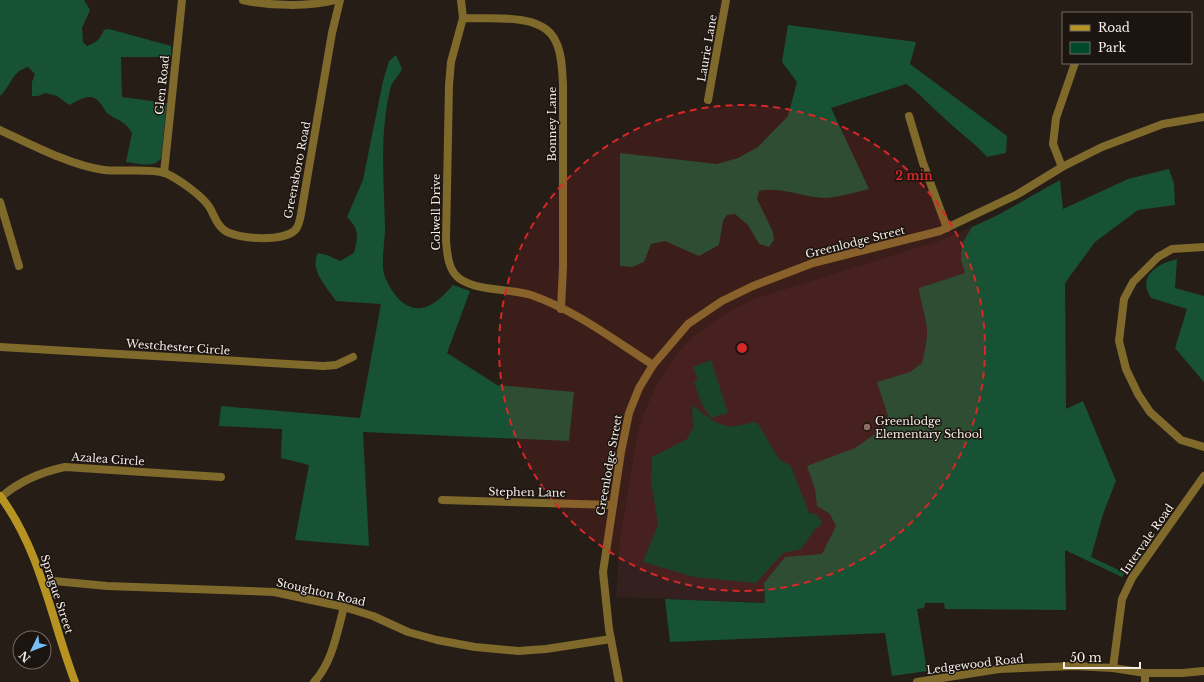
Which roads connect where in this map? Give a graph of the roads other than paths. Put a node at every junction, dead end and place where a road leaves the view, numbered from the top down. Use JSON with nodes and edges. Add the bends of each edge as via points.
{"nodes":[{"id":1,"x":182,"y":0,"type":"edge"},
{"id":2,"x":243,"y":0,"type":"edge"},
{"id":3,"x":336,"y":0,"type":"edge"},
{"id":4,"x":340,"y":0,"type":"edge"},
{"id":5,"x":461,"y":0,"type":"edge"},
{"id":6,"x":726,"y":0,"type":"edge"},
{"id":7,"x":463,"y":18,"type":"junction"},
{"id":8,"x":1075,"y":64,"type":"edge"},
{"id":9,"x":708,"y":100,"type":"dead end"},
{"id":10,"x":909,"y":116,"type":"dead end"},
{"id":11,"x":1204,"y":117,"type":"edge"},
{"id":12,"x":0,"y":130,"type":"edge"},
{"id":13,"x":1062,"y":167,"type":"junction"},
{"id":14,"x":164,"y":173,"type":"junction"},
{"id":15,"x":0,"y":202,"type":"edge"},
{"id":16,"x":947,"y":228,"type":"junction"},
{"id":17,"x":1204,"y":247,"type":"edge"},
{"id":18,"x":18,"y":266,"type":"dead end"},
{"id":19,"x":561,"y":309,"type":"junction"},
{"id":20,"x":0,"y":347,"type":"edge"},
{"id":21,"x":353,"y":357,"type":"dead end"},
{"id":22,"x":653,"y":365,"type":"junction"},
{"id":23,"x":1204,"y":447,"type":"edge"},
{"id":24,"x":1204,"y":476,"type":"edge"},
{"id":25,"x":221,"y":477,"type":"dead end"},
{"id":26,"x":0,"y":497,"type":"edge"},
{"id":27,"x":442,"y":500,"type":"dead end"},
{"id":28,"x":613,"y":505,"type":"junction"},
{"id":29,"x":45,"y":585,"type":"junction"},
{"id":30,"x":344,"y":607,"type":"junction"},
{"id":31,"x":611,"y":639,"type":"junction"},
{"id":32,"x":1113,"y":668,"type":"junction"},
{"id":33,"x":1204,"y":671,"type":"edge"},
{"id":34,"x":1145,"y":673,"type":"junction"},
{"id":35,"x":74,"y":682,"type":"edge"},
{"id":36,"x":314,"y":682,"type":"edge"},
{"id":37,"x":619,"y":682,"type":"edge"},
{"id":38,"x":917,"y":682,"type":"edge"},
{"id":39,"x":1145,"y":682,"type":"edge"}],
"edges":[{"from":1,"to":14,"type":"street","name":"Glen Road"},
{"from":2,"to":3,"type":"street","via":[[276,4]]},
{"from":4,"to":14,"type":"street","name":"Greensboro Road","via":[[301,214],[296,229],[288,235],[275,238],[237,236],[226,232],[219,226],[210,208],[201,198]]},
{"from":5,"to":7,"type":"street","name":"Colwell Drive"},
{"from":6,"to":9,"type":"street","name":"Laurie Lane"},
{"from":7,"to":19,"type":"street","name":"Bonney Lane","via":[[528,21],[542,26],[556,42],[562,65],[563,84]]},
{"from":7,"to":19,"type":"street","name":"Colwell Drive","via":[[451,62],[449,85],[447,254],[459,278],[471,284],[522,293]]},
{"from":8,"to":13,"type":"street","via":[[1056,118],[1053,144]]},
{"from":10,"to":16,"type":"street"},
{"from":11,"to":13,"type":"street","name":"Greenlodge Street","via":[[1147,129]]},
{"from":12,"to":14,"type":"street","name":"Greensboro Road","via":[[86,167]]},
{"from":13,"to":16,"type":"street","name":"Greenlodge Street","via":[[1018,194]]},
{"from":15,"to":18,"type":"street"},
{"from":16,"to":22,"type":"street","name":"Greenlodge Street","via":[[813,263],[753,286],[722,301],[688,324]]},
{"from":17,"to":23,"type":"street","via":[[1172,249],[1158,257],[1133,282],[1124,299],[1119,341],[1126,369],[1150,412],[1181,440]]},
{"from":19,"to":22,"type":"street","name":"Colwell Drive","via":[[572,313]]},
{"from":20,"to":21,"type":"street","name":"Westchester Circle","via":[[323,366]]},
{"from":22,"to":28,"type":"street","name":"Greenlodge Street","via":[[639,388],[629,413]]},
{"from":24,"to":32,"type":"street","name":"Intervale Road","via":[[1122,599]]},
{"from":25,"to":26,"type":"street","name":"Azalea Circle","via":[[65,467],[45,471]]},
{"from":26,"to":29,"type":"main road","name":"Sprague Street","via":[[24,534]]},
{"from":27,"to":28,"type":"street","name":"Stephen Lane"},
{"from":28,"to":31,"type":"street","name":"Greenlodge Street","via":[[604,572]]},
{"from":29,"to":30,"type":"street","name":"Stoughton Road","via":[[54,582],[274,592]]},
{"from":29,"to":35,"type":"main road","name":"Sprague Street"},
{"from":30,"to":31,"type":"street","name":"Stoughton Road","via":[[373,616],[408,632],[475,647],[518,651]]},
{"from":30,"to":36,"type":"street","via":[[323,672]]},
{"from":31,"to":37,"type":"street","name":"Greenlodge Street"},
{"from":32,"to":34,"type":"street","name":"Ledgewood Road"},
{"from":32,"to":38,"type":"street","name":"Ledgewood Road","via":[[1074,666],[999,670]]},
{"from":33,"to":34,"type":"street","name":"Ledgewood Road"},
{"from":34,"to":39,"type":"street"}]}
